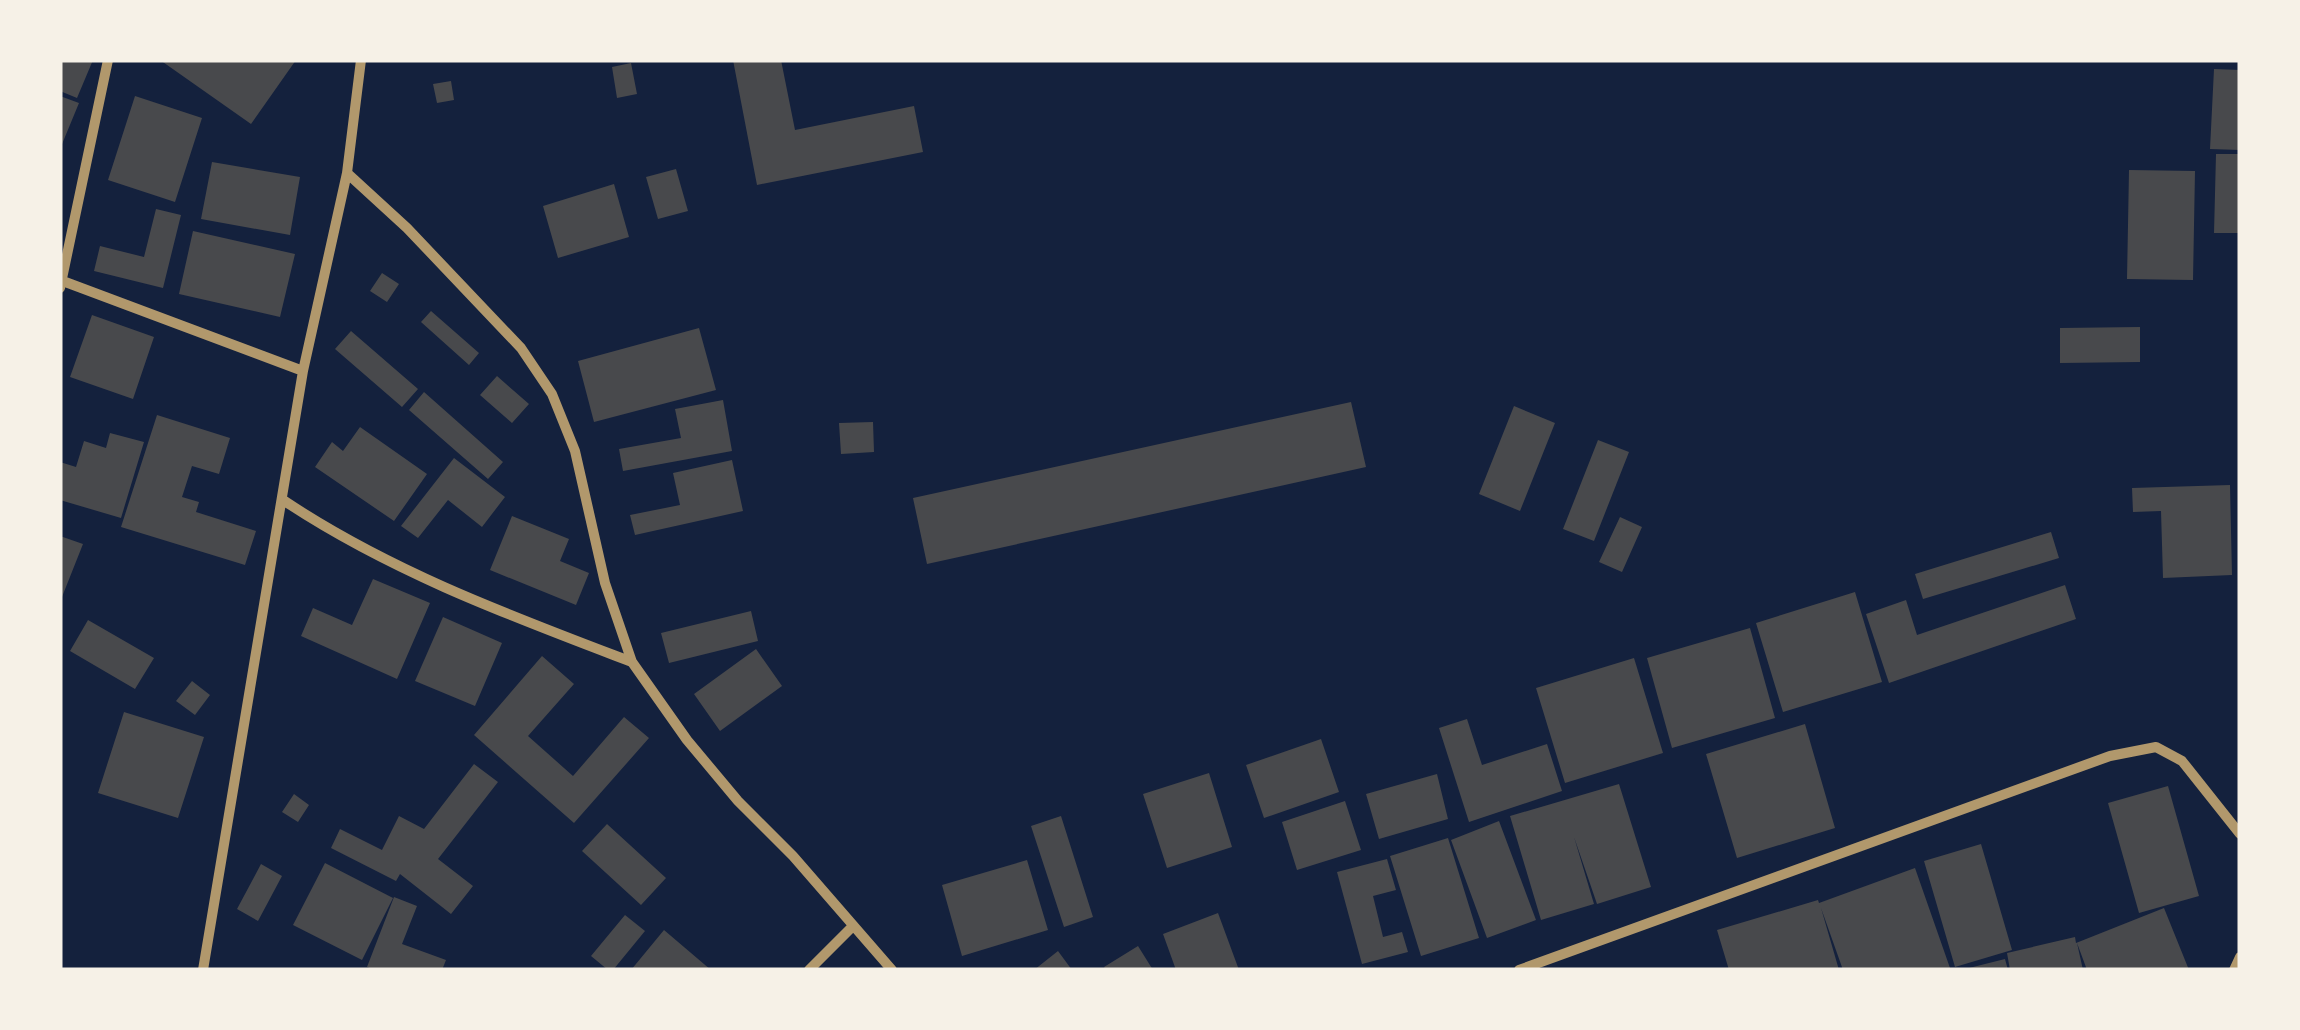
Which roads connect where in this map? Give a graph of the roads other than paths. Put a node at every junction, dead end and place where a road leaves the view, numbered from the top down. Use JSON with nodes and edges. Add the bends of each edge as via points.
{"nodes":[{"id":1,"x":108,"y":60,"type":"edge"},
{"id":2,"x":361,"y":60,"type":"edge"},
{"id":3,"x":348,"y":173,"type":"junction"},
{"id":4,"x":61,"y":283,"type":"edge"},
{"id":5,"x":303,"y":371,"type":"junction"},
{"id":6,"x":283,"y":500,"type":"junction"},
{"id":7,"x":632,"y":662,"type":"junction"},
{"id":8,"x":2240,"y":834,"type":"edge"},
{"id":9,"x":853,"y":926,"type":"junction"},
{"id":10,"x":2240,"y":957,"type":"edge"},
{"id":11,"x":204,"y":970,"type":"edge"},
{"id":12,"x":810,"y":970,"type":"edge"},
{"id":13,"x":892,"y":970,"type":"edge"},
{"id":14,"x":1519,"y":970,"type":"edge"},
{"id":15,"x":2234,"y":970,"type":"edge"}],
"edges":[{"from":1,"to":4,"type":"street"},
{"from":2,"to":3,"type":"street"},
{"from":3,"to":5,"type":"street"},
{"from":3,"to":7,"type":"street","via":[[522,348],[552,394],[576,452],[605,583]]},
{"from":4,"to":5,"type":"street"},
{"from":5,"to":6,"type":"street"},
{"from":6,"to":7,"type":"street","via":[[370,554]]},
{"from":6,"to":11,"type":"street"},
{"from":7,"to":9,"type":"street","via":[[738,801]]},
{"from":8,"to":14,"type":"street","via":[[2182,761],[2156,746],[2110,756]]},
{"from":9,"to":12,"type":"street"},
{"from":9,"to":13,"type":"street"},
{"from":10,"to":15,"type":"street"}]}
